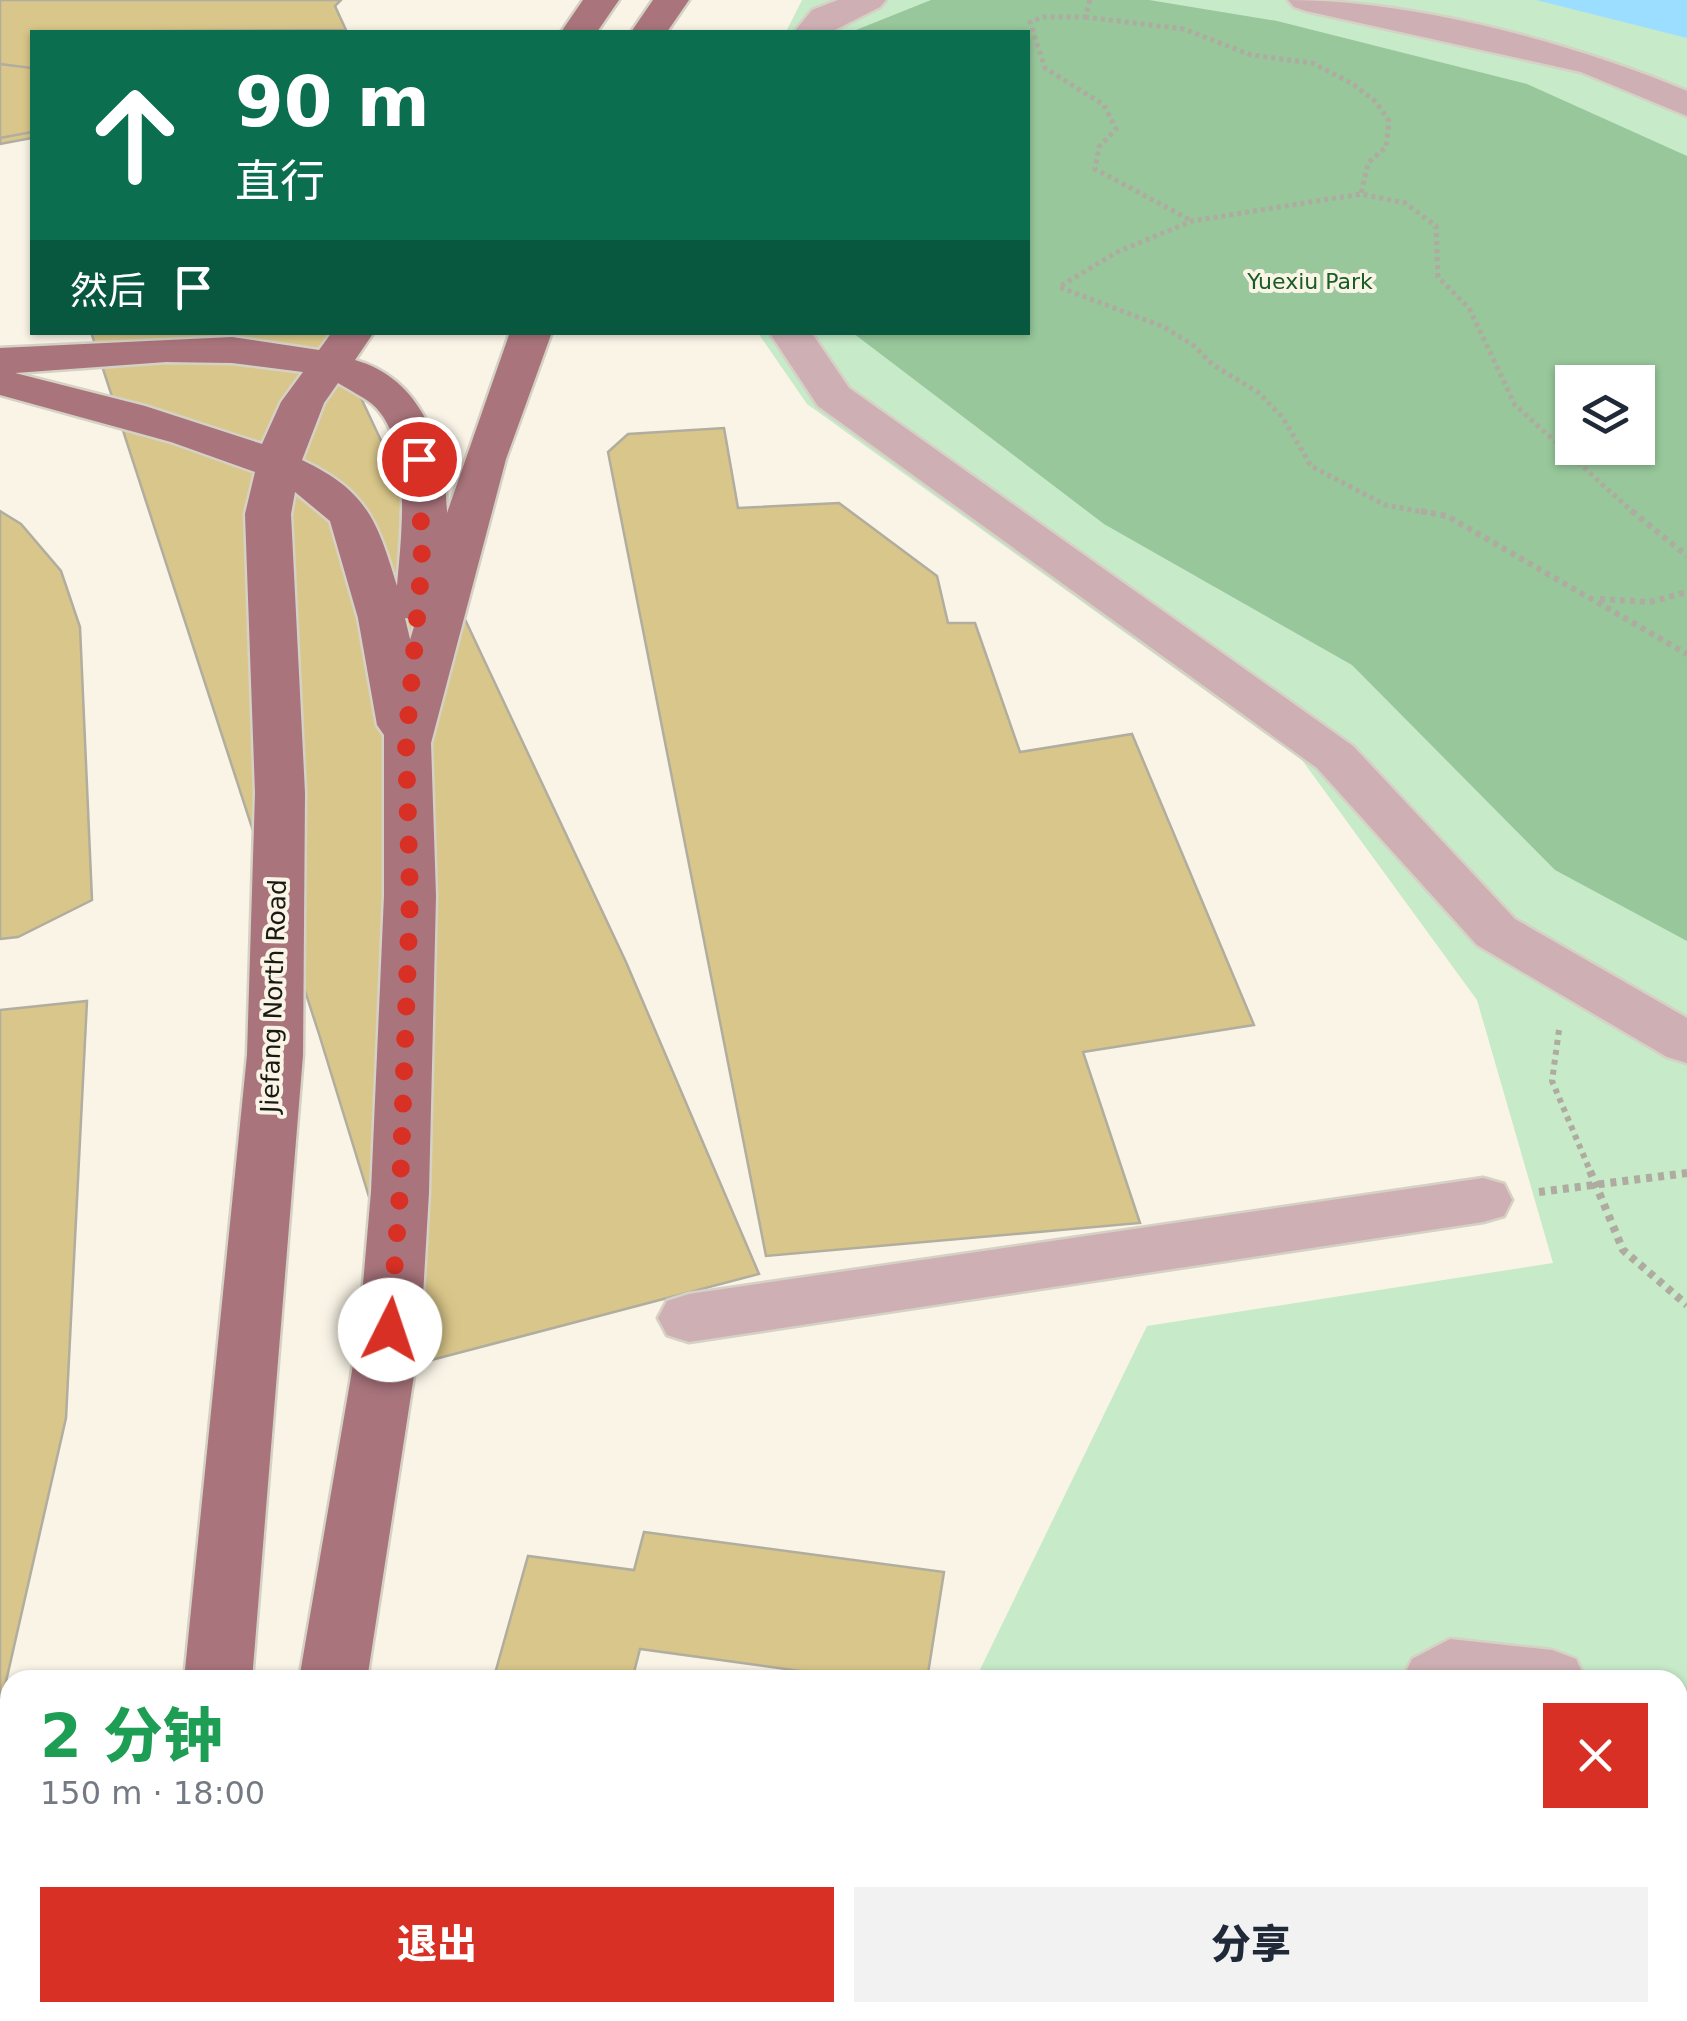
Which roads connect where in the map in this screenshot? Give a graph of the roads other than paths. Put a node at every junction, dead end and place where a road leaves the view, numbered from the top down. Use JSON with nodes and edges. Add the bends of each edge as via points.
{"nodes":[{"id":1,"x":600,"y":0,"type":"edge"},
{"id":2,"x":671,"y":0,"type":"edge"},
{"id":3,"x":868,"y":0,"type":"edge"},
{"id":4,"x":1306,"y":0,"type":"edge"},
{"id":5,"x":580,"y":30,"type":"edge"},
{"id":6,"x":651,"y":30,"type":"edge"},
{"id":7,"x":814,"y":30,"type":"edge"},
{"id":8,"x":1687,"y":105,"type":"edge"},
{"id":9,"x":284,"y":335,"type":"edge"},
{"id":10,"x":531,"y":335,"type":"edge"},
{"id":11,"x":792,"y":335,"type":"edge"},
{"id":12,"x":246,"y":348,"type":"junction"},
{"id":13,"x":342,"y":348,"type":"edge"},
{"id":14,"x":0,"y":361,"type":"edge"},
{"id":15,"x":0,"y":382,"type":"edge"},
{"id":16,"x":272,"y":491,"type":"junction"},
{"id":17,"x":406,"y":743,"type":"junction"},
{"id":18,"x":1687,"y":1043,"type":"edge"},
{"id":19,"x":1483,"y":1200,"type":"dead end"},
{"id":20,"x":689,"y":1318,"type":"dead end"},
{"id":21,"x":219,"y":1670,"type":"edge"},
{"id":22,"x":334,"y":1670,"type":"edge"}],
"edges":[{"from":1,"to":5,"type":"main road"},
{"from":2,"to":6,"type":"main road"},
{"from":3,"to":7,"type":"street","via":[[825,18]]},
{"from":4,"to":8,"type":"street","via":[[1592,64]]},
{"from":9,"to":12,"type":"main road"},
{"from":10,"to":17,"type":"main road","via":[[484,459]]},
{"from":11,"to":18,"type":"street","via":[[833,397],[1336,756],[1496,932]]},
{"from":12,"to":13,"type":"main road"},
{"from":12,"to":14,"type":"main road"},
{"from":13,"to":16,"type":"main road","name":"Jiefang North Road","via":[[303,402]]},
{"from":13,"to":17,"type":"main road","via":[[392,398],[415,437],[422,562]]},
{"from":15,"to":16,"type":"main road","via":[[142,418]]},
{"from":16,"to":17,"type":"main road","via":[[308,505],[347,509],[381,605]]},
{"from":16,"to":21,"type":"main road","name":"Jiefang North Road","via":[[280,792],[275,1056]]},
{"from":17,"to":22,"type":"main road","via":[[410,896],[390,1330]]},
{"from":19,"to":20,"type":"street"}]}
